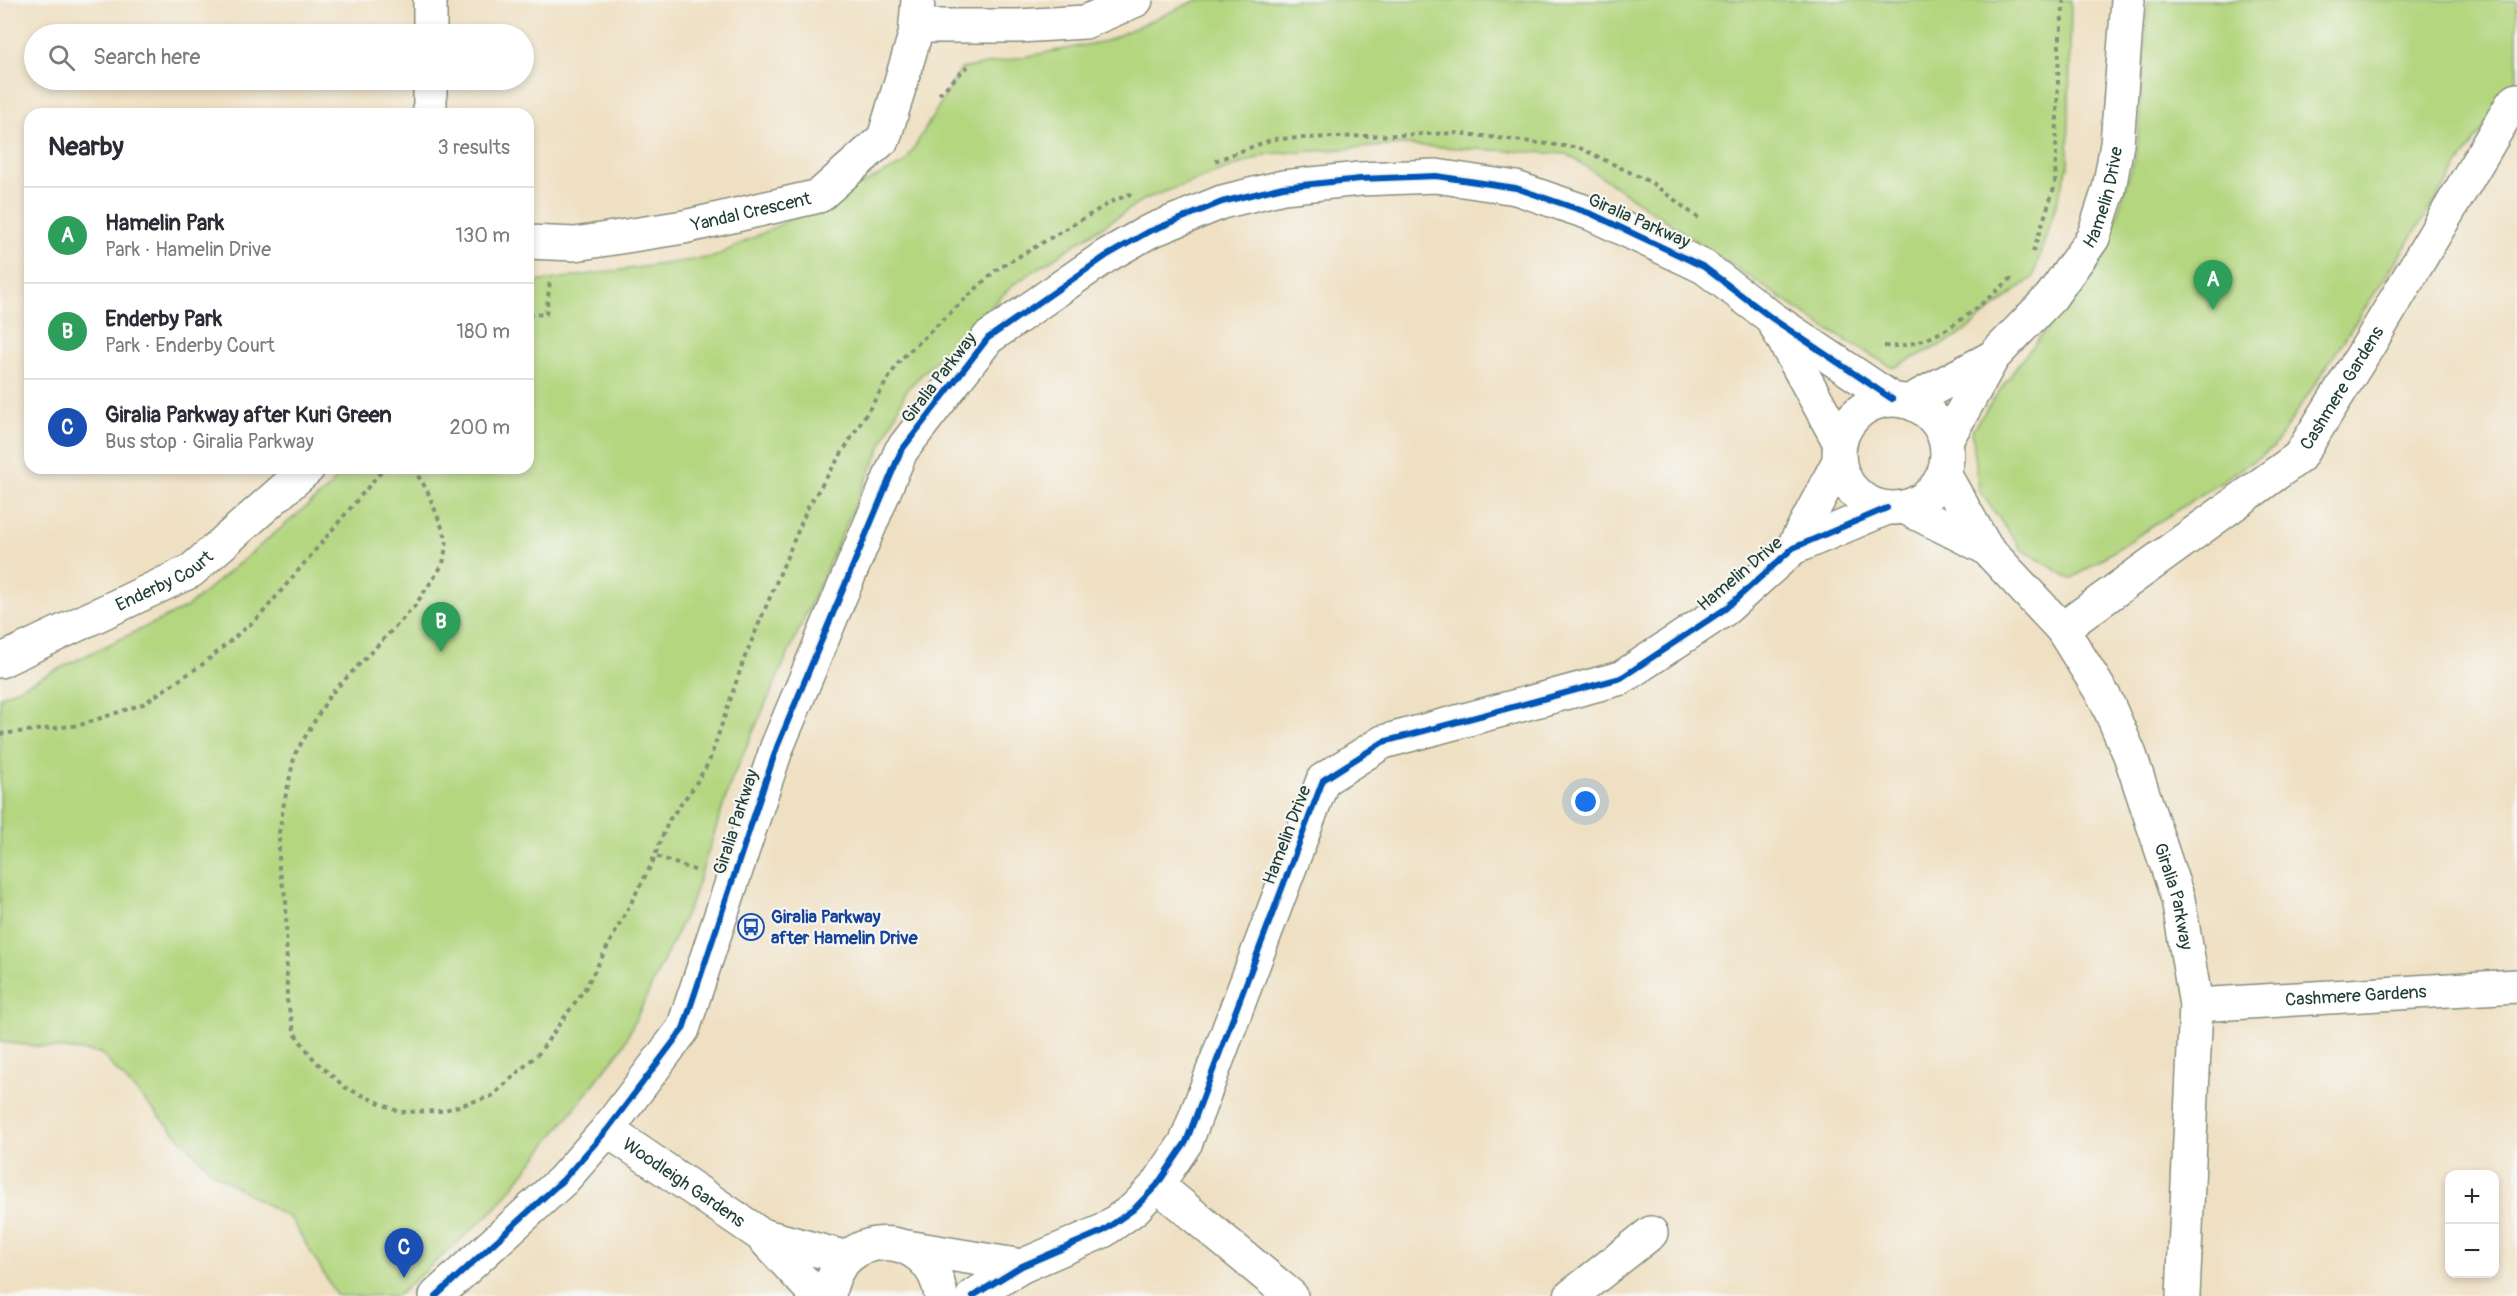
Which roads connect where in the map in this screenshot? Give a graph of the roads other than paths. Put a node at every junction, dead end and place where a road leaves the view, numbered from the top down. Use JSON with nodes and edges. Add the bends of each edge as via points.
{"nodes":[{"id":1,"x":430,"y":0,"type":"edge"},
{"id":2,"x":1136,"y":0,"type":"edge"},
{"id":3,"x":2128,"y":0,"type":"edge"},
{"id":4,"x":917,"y":13,"type":"edge"},
{"id":5,"x":430,"y":24,"type":"edge"},
{"id":6,"x":430,"y":90,"type":"edge"},
{"id":7,"x":2517,"y":100,"type":"edge"},
{"id":8,"x":430,"y":108,"type":"edge"},
{"id":9,"x":541,"y":243,"type":"edge"},
{"id":10,"x":1773,"y":319,"type":"junction"},
{"id":11,"x":1993,"y":357,"type":"junction"},
{"id":12,"x":1901,"y":400,"type":"junction"},
{"id":13,"x":1947,"y":439,"type":"junction"},
{"id":14,"x":1839,"y":452,"type":"junction"},
{"id":15,"x":301,"y":474,"type":"edge"},
{"id":16,"x":1944,"y":474,"type":"junction"},
{"id":17,"x":1895,"y":507,"type":"junction"},
{"id":18,"x":1793,"y":548,"type":"junction"},
{"id":19,"x":1986,"y":548,"type":"junction"},
{"id":20,"x":2062,"y":629,"type":"junction"},
{"id":21,"x":0,"y":661,"type":"edge"},
{"id":22,"x":2517,"y":986,"type":"edge"},
{"id":23,"x":2196,"y":1005,"type":"junction"},
{"id":24,"x":607,"y":1130,"type":"junction"},
{"id":25,"x":1157,"y":1185,"type":"junction"},
{"id":26,"x":1651,"y":1233,"type":"dead end"},
{"id":27,"x":761,"y":1234,"type":"junction"},
{"id":28,"x":907,"y":1247,"type":"junction"},
{"id":29,"x":847,"y":1258,"type":"junction"},
{"id":30,"x":1022,"y":1266,"type":"junction"},
{"id":31,"x":436,"y":1296,"type":"edge"},
{"id":32,"x":817,"y":1296,"type":"edge"},
{"id":33,"x":829,"y":1296,"type":"edge"},
{"id":34,"x":941,"y":1296,"type":"edge"},
{"id":35,"x":973,"y":1296,"type":"edge"},
{"id":36,"x":1291,"y":1296,"type":"edge"},
{"id":37,"x":1571,"y":1296,"type":"edge"},
{"id":38,"x":2183,"y":1296,"type":"edge"}],
"edges":[{"from":1,"to":5,"type":"street"},
{"from":2,"to":4,"type":"street","via":[[1085,22],[1018,26]]},
{"from":3,"to":11,"type":"street","name":"Hamelin Drive","via":[[2117,144],[2109,189],[2092,238],[2051,297]]},
{"from":4,"to":9,"type":"street","name":"Yandal Crescent","via":[[915,35],[884,138],[819,196],[684,228],[575,244]]},
{"from":6,"to":8,"type":"street"},
{"from":7,"to":20,"type":"street","name":"Cashmere Gardens","via":[[2299,457]]},
{"from":10,"to":12,"type":"street","name":"Giralia Parkway"},
{"from":10,"to":14,"type":"street","name":"Giralia Parkway"},
{"from":10,"to":24,"type":"street","name":"Giralia Parkway","via":[[1704,267],[1592,214],[1516,188],[1436,176],[1282,187],[1222,202],[1148,232],[1106,256],[988,338],[901,451],[777,747],[683,1029]]},
{"from":11,"to":12,"type":"street","name":"Hamelin Drive"},
{"from":11,"to":13,"type":"street","name":"Hamelin Drive"},
{"from":12,"to":13,"type":"street","via":[[1926,409]]},
{"from":12,"to":14,"type":"street","via":[[1874,402],[1858,412],[1846,426]]},
{"from":13,"to":16,"type":"street"},
{"from":14,"to":17,"type":"street","via":[[1844,478],[1855,493],[1870,503]]},
{"from":14,"to":18,"type":"street","name":"Hamelin Drive"},
{"from":15,"to":21,"type":"street","name":"Enderby Court","via":[[191,571]]},
{"from":16,"to":17,"type":"street","via":[[1935,490],[1921,501]]},
{"from":16,"to":19,"type":"street","name":"Giralia Parkway"},
{"from":17,"to":18,"type":"street","name":"Hamelin Drive"},
{"from":17,"to":19,"type":"street","name":"Giralia Parkway"},
{"from":18,"to":25,"type":"street","name":"Hamelin Drive","via":[[1725,609],[1621,678],[1383,742],[1323,780],[1186,1142]]},
{"from":19,"to":20,"type":"street","name":"Giralia Parkway"},
{"from":20,"to":23,"type":"street","name":"Giralia Parkway","via":[[2105,698],[2130,754],[2178,899]]},
{"from":22,"to":23,"type":"street","name":"Cashmere Gardens"},
{"from":23,"to":38,"type":"street","name":"Giralia Parkway"},
{"from":24,"to":27,"type":"street","name":"Woodleigh Gardens"},
{"from":24,"to":31,"type":"street","name":"Giralia Parkway","via":[[563,1180]]},
{"from":25,"to":30,"type":"street","name":"Hamelin Drive","via":[[1134,1209],[1103,1231]]},
{"from":25,"to":36,"type":"street"},
{"from":26,"to":37,"type":"street"},
{"from":27,"to":29,"type":"street","name":"Woodleigh Gardens"},
{"from":27,"to":32,"type":"street","name":"Woodleigh Gardens"},
{"from":28,"to":29,"type":"street","via":[[875,1244]]},
{"from":28,"to":30,"type":"street"},
{"from":28,"to":34,"type":"street","via":[[932,1268]]},
{"from":29,"to":33,"type":"street","via":[[837,1271]]},
{"from":30,"to":35,"type":"street","name":"Hamelin Drive"}]}
